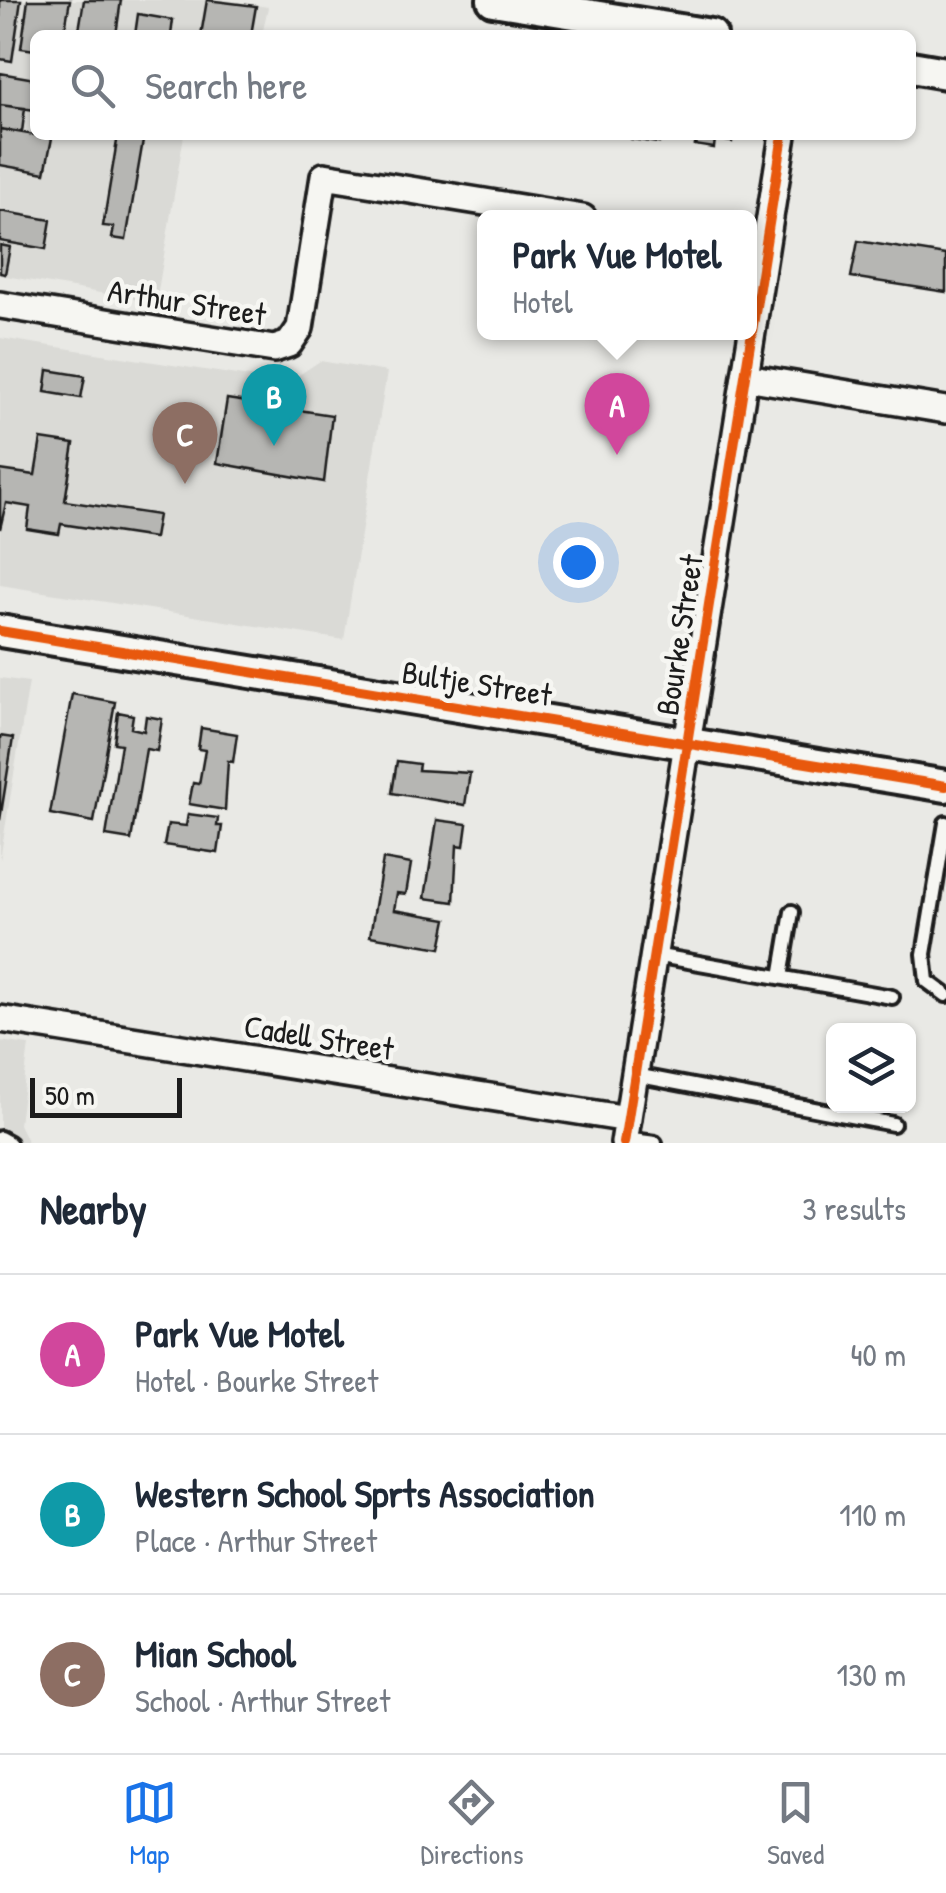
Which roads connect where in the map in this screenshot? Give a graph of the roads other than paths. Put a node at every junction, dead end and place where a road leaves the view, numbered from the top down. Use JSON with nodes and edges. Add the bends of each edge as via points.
{"nodes":[{"id":1,"x":493,"y":0,"type":"edge"},
{"id":2,"x":680,"y":30,"type":"edge"},
{"id":3,"x":916,"y":68,"type":"edge"},
{"id":4,"x":946,"y":73,"type":"edge"},
{"id":5,"x":782,"y":140,"type":"edge"},
{"id":6,"x":534,"y":210,"type":"edge"},
{"id":7,"x":758,"y":246,"type":"edge"},
{"id":8,"x":0,"y":305,"type":"edge"},
{"id":9,"x":749,"y":340,"type":"edge"},
{"id":10,"x":746,"y":377,"type":"junction"},
{"id":11,"x":946,"y":410,"type":"edge"},
{"id":12,"x":0,"y":632,"type":"edge"},
{"id":13,"x":686,"y":743,"type":"junction"},
{"id":14,"x":946,"y":786,"type":"edge"},
{"id":15,"x":946,"y":823,"type":"edge"},
{"id":16,"x":792,"y":912,"type":"dead end"},
{"id":17,"x":654,"y":955,"type":"junction"},
{"id":18,"x":781,"y":978,"type":"junction"},
{"id":19,"x":946,"y":994,"type":"edge"},
{"id":20,"x":892,"y":996,"type":"dead end"},
{"id":21,"x":0,"y":1019,"type":"edge"},
{"id":22,"x":635,"y":1075,"type":"junction"},
{"id":23,"x":894,"y":1124,"type":"dead end"},
{"id":24,"x":626,"y":1134,"type":"edge"},
{"id":25,"x":0,"y":1138,"type":"edge"},
{"id":26,"x":9,"y":1143,"type":"edge"},
{"id":27,"x":655,"y":1143,"type":"edge"}],
"edges":[{"from":1,"to":2,"type":"street"},
{"from":3,"to":4,"type":"street"},
{"from":5,"to":7,"type":"street","name":"Bourke Street"},
{"from":6,"to":8,"type":"street","name":"Arthur Street","via":[[324,176],[300,328],[289,344],[274,349]]},
{"from":9,"to":10,"type":"street","name":"Bourke Street"},
{"from":10,"to":11,"type":"street"},
{"from":10,"to":13,"type":"street","name":"Bourke Street"},
{"from":12,"to":13,"type":"street","name":"Bultje Street"},
{"from":13,"to":14,"type":"street","name":"Bultje Street"},
{"from":13,"to":17,"type":"street","name":"Bourke Street"},
{"from":15,"to":19,"type":"lane","via":[[924,966],[928,981]]},
{"from":16,"to":18,"type":"lane"},
{"from":17,"to":18,"type":"lane"},
{"from":17,"to":22,"type":"street","name":"Bourke Street"},
{"from":18,"to":20,"type":"lane"},
{"from":21,"to":24,"type":"street","name":"Cadell Street"},
{"from":22,"to":23,"type":"lane"},
{"from":22,"to":24,"type":"street","name":"Bourke Street"},
{"from":24,"to":27,"type":"lane"},
{"from":25,"to":26,"type":"lane"}]}
